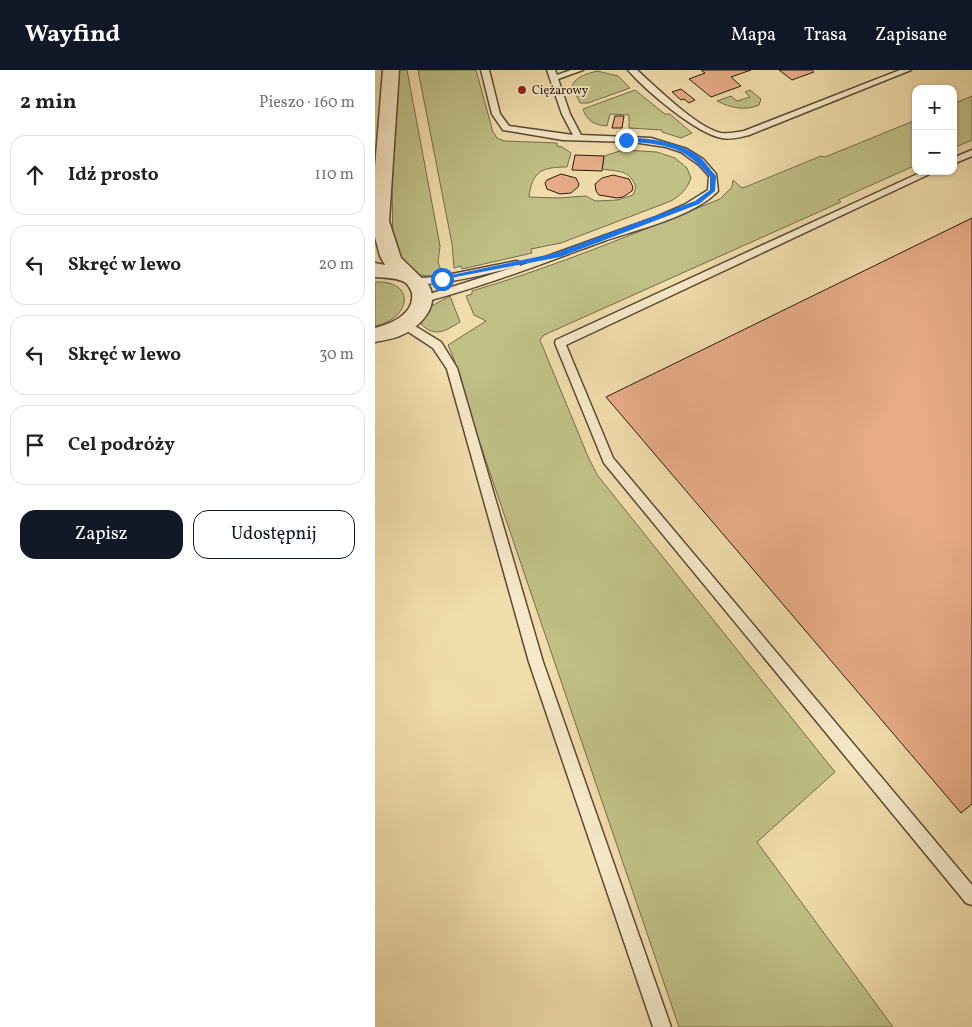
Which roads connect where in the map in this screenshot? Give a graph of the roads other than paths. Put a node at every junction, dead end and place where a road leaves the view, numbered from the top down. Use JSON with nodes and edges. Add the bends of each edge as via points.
{"nodes":[{"id":1,"x":391,"y":70,"type":"edge"},
{"id":2,"x":485,"y":70,"type":"edge"},
{"id":3,"x":579,"y":70,"type":"edge"},
{"id":4,"x":632,"y":70,"type":"edge"},
{"id":5,"x":907,"y":70,"type":"edge"},
{"id":6,"x":552,"y":74,"type":"edge"},
{"id":7,"x":578,"y":137,"type":"junction"},
{"id":8,"x":972,"y":153,"type":"edge"},
{"id":9,"x":957,"y":159,"type":"edge"},
{"id":10,"x":922,"y":175,"type":"edge"},
{"id":11,"x":377,"y":226,"type":"edge"},
{"id":12,"x":558,"y":255,"type":"junction"},
{"id":13,"x":375,"y":270,"type":"edge"},
{"id":14,"x":415,"y":284,"type":"junction"},
{"id":15,"x":405,"y":324,"type":"junction"},
{"id":16,"x":375,"y":335,"type":"edge"},
{"id":17,"x":972,"y":897,"type":"edge"},
{"id":18,"x":662,"y":1027,"type":"edge"}],
"edges":[{"from":1,"to":11,"type":"street"},
{"from":2,"to":7,"type":"lane","via":[[496,114],[506,128],[525,133]]},
{"from":3,"to":6,"type":"lane"},
{"from":4,"to":5,"type":"lane","via":[[709,132],[722,136],[746,133]]},
{"from":6,"to":7,"type":"lane"},
{"from":7,"to":12,"type":"lane","via":[[659,143],[679,148],[699,159],[713,176],[713,191],[697,203]]},
{"from":8,"to":9,"type":"lane"},
{"from":10,"to":17,"type":"lane","via":[[560,343],[608,460]]},
{"from":11,"to":14,"type":"street","via":[[385,234],[389,257]]},
{"from":12,"to":14,"type":"lane"},
{"from":12,"to":14,"type":"lane","via":[[487,282]]},
{"from":13,"to":14,"type":"street","via":[[391,270]]},
{"from":14,"to":15,"type":"street","via":[[414,316]]},
{"from":15,"to":16,"type":"street"},
{"from":15,"to":18,"type":"lane","via":[[437,345],[452,368],[536,662]]}]}
